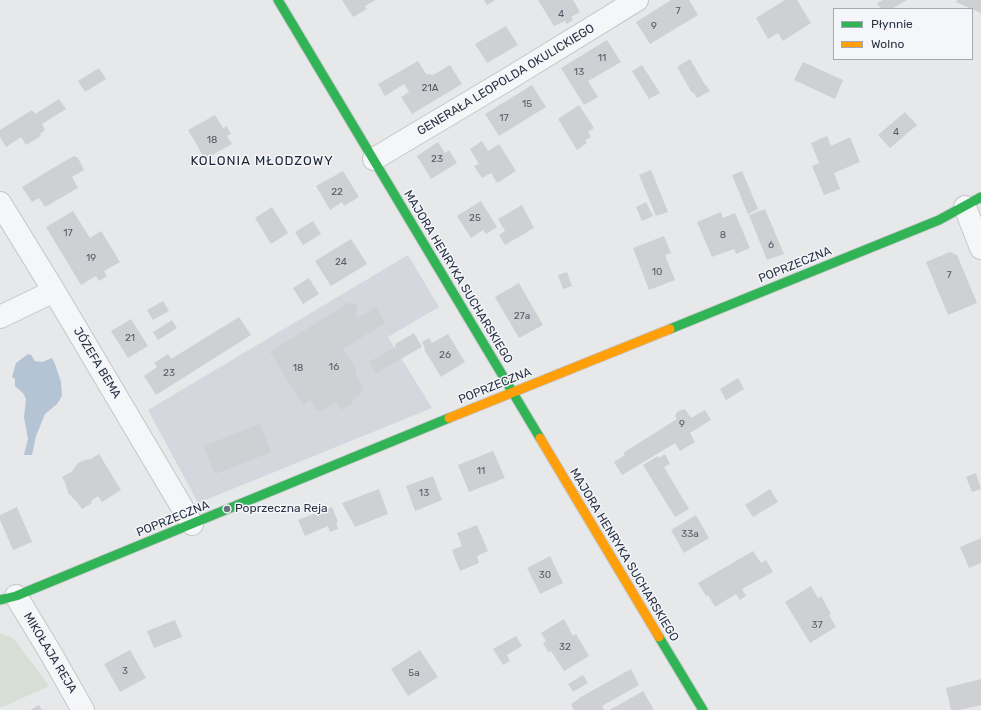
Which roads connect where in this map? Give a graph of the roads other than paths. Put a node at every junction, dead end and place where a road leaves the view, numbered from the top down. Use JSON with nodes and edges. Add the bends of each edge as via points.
{"nodes":[{"id":1,"x":278,"y":0,"type":"edge"},
{"id":2,"x":637,"y":0,"type":"edge"},
{"id":3,"x":374,"y":159,"type":"junction"},
{"id":4,"x":973,"y":202,"type":"edge"},
{"id":5,"x":0,"y":203,"type":"edge"},
{"id":6,"x":981,"y":248,"type":"edge"},
{"id":7,"x":54,"y":291,"type":"junction"},
{"id":8,"x":0,"y":317,"type":"edge"},
{"id":9,"x":512,"y":393,"type":"junction"},
{"id":10,"x":192,"y":524,"type":"junction"},
{"id":11,"x":8,"y":598,"type":"edge"},
{"id":12,"x":83,"y":710,"type":"edge"},
{"id":13,"x":703,"y":710,"type":"edge"}],
"edges":[{"from":1,"to":3,"type":"street","name":"MAJORA HENRYKA SUCHARSKIEGO"},
{"from":2,"to":3,"type":"street","name":"GENERAŁA LEOPOLDA OKULICKIEGO"},
{"from":3,"to":9,"type":"street","name":"MAJORA HENRYKA SUCHARSKIEGO"},
{"from":4,"to":6,"type":"street"},
{"from":4,"to":9,"type":"street","name":"POPRZECZNA","via":[[940,220]]},
{"from":5,"to":7,"type":"street","name":"JÓZEFA BEMA"},
{"from":7,"to":8,"type":"street"},
{"from":7,"to":10,"type":"street","name":"JÓZEFA BEMA"},
{"from":9,"to":10,"type":"street","name":"POPRZECZNA"},
{"from":9,"to":13,"type":"street","name":"MAJORA HENRYKA SUCHARSKIEGO"},
{"from":10,"to":11,"type":"street","name":"POPRZECZNA"},
{"from":11,"to":12,"type":"street","name":"MIKOŁAJA REJA"}]}
